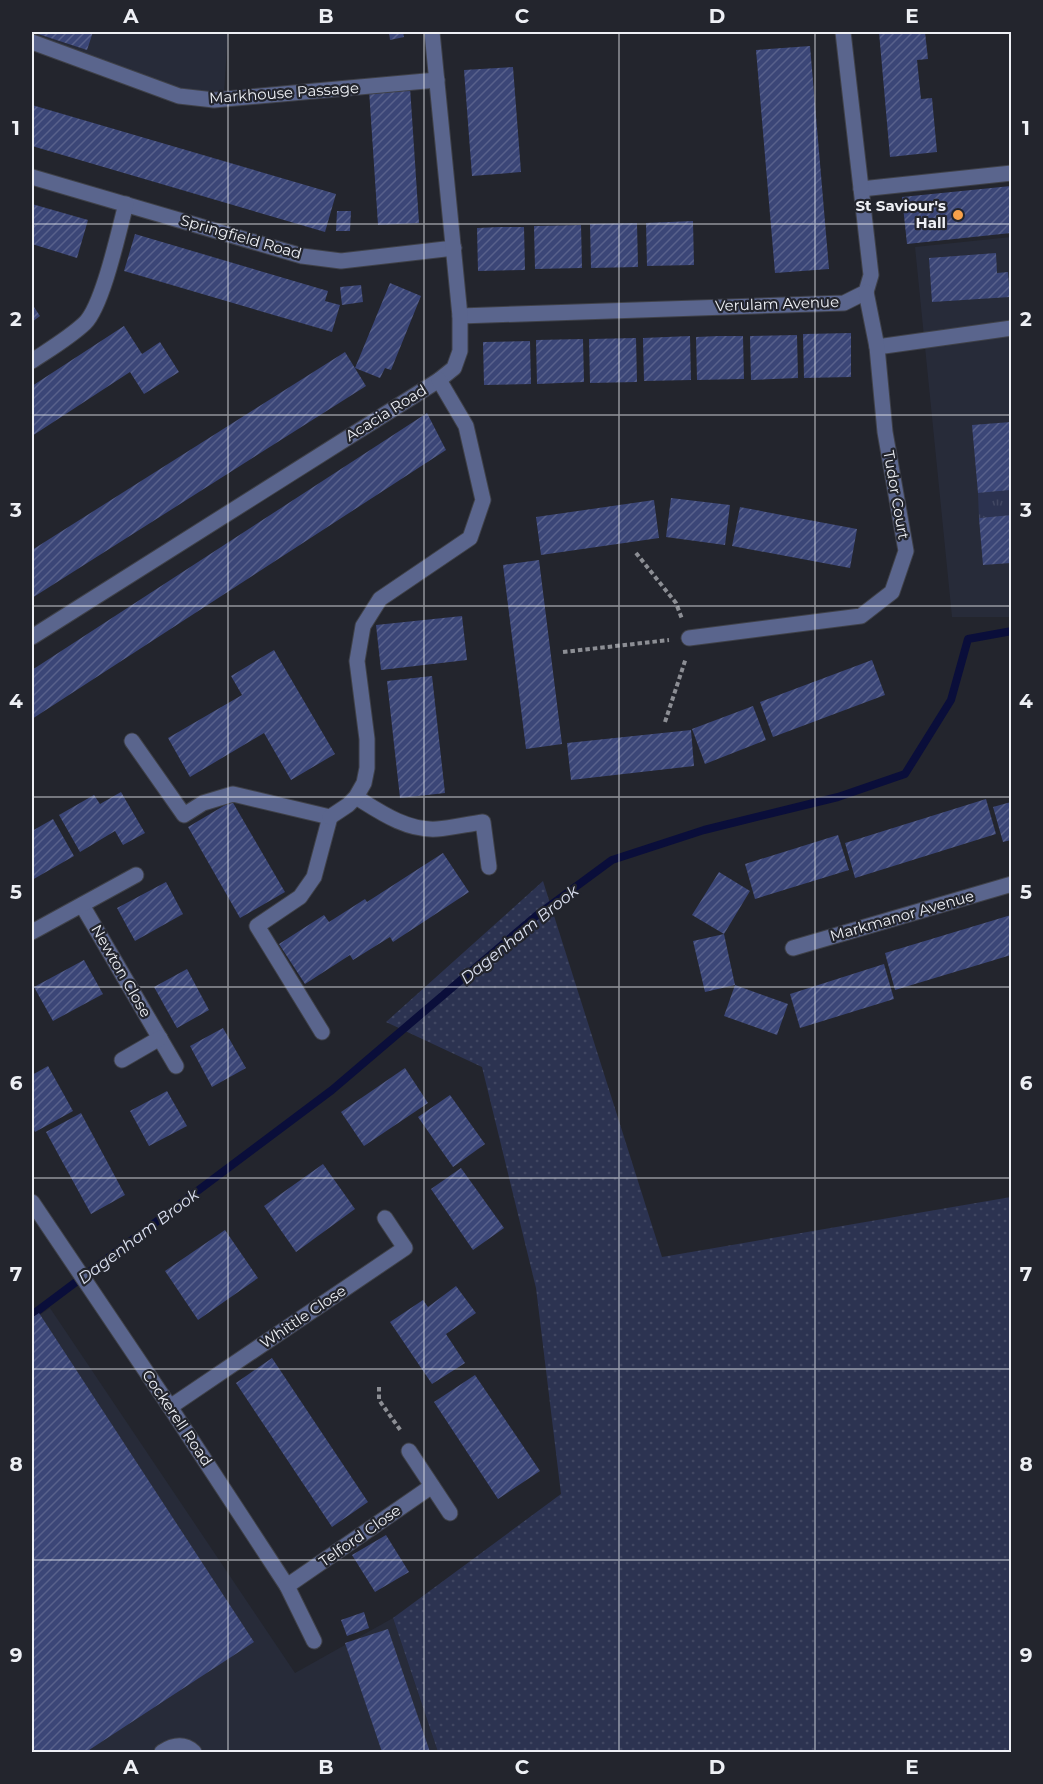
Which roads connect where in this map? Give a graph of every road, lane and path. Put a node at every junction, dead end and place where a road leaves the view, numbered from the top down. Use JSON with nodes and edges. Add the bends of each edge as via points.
{"nodes":[{"id":1,"x":432,"y":32,"type":"edge"},
{"id":2,"x":843,"y":32,"type":"edge"},
{"id":3,"x":32,"y":42,"type":"edge"},
{"id":4,"x":437,"y":80,"type":"junction"},
{"id":5,"x":1011,"y":173,"type":"edge"},
{"id":6,"x":32,"y":177,"type":"edge"},
{"id":7,"x":861,"y":189,"type":"junction"},
{"id":8,"x":126,"y":204,"type":"junction"},
{"id":9,"x":454,"y":249,"type":"junction"},
{"id":10,"x":866,"y":292,"type":"junction"},
{"id":11,"x":460,"y":316,"type":"junction"},
{"id":12,"x":1011,"y":328,"type":"edge"},
{"id":13,"x":877,"y":347,"type":"junction"},
{"id":14,"x":32,"y":361,"type":"edge"},
{"id":15,"x":438,"y":380,"type":"junction"},
{"id":16,"x":636,"y":553,"type":"dead end"},
{"id":17,"x":32,"y":637,"type":"edge"},
{"id":18,"x":688,"y":638,"type":"junction"},
{"id":19,"x":562,"y":652,"type":"dead end"},
{"id":20,"x":665,"y":722,"type":"dead end"},
{"id":21,"x":132,"y":741,"type":"dead end"},
{"id":22,"x":356,"y":797,"type":"junction"},
{"id":23,"x":330,"y":817,"type":"junction"},
{"id":24,"x":489,"y":867,"type":"dead end"},
{"id":25,"x":136,"y":874,"type":"dead end"},
{"id":26,"x":1011,"y":884,"type":"edge"},
{"id":27,"x":82,"y":905,"type":"junction"},
{"id":28,"x":32,"y":932,"type":"edge"},
{"id":29,"x":793,"y":948,"type":"dead end"},
{"id":30,"x":322,"y":1032,"type":"dead end"},
{"id":31,"x":160,"y":1038,"type":"junction"},
{"id":32,"x":122,"y":1060,"type":"dead end"},
{"id":33,"x":176,"y":1066,"type":"dead end"},
{"id":34,"x":32,"y":1202,"type":"edge"},
{"id":35,"x":385,"y":1218,"type":"dead end"},
{"id":36,"x":379,"y":1387,"type":"dead end"},
{"id":37,"x":170,"y":1407,"type":"junction"},
{"id":38,"x":409,"y":1451,"type":"joint"},
{"id":39,"x":432,"y":1486,"type":"junction"},
{"id":40,"x":450,"y":1513,"type":"dead end"},
{"id":41,"x":287,"y":1586,"type":"junction"},
{"id":42,"x":314,"y":1641,"type":"dead end"},
{"id":43,"x":162,"y":1752,"type":"edge"},
{"id":44,"x":194,"y":1752,"type":"edge"}],
"edges":[{"from":1,"to":4,"type":"street","name":"Acacia Road"},
{"from":2,"to":7,"type":"street"},
{"from":3,"to":4,"type":"street","name":"Markhouse Passage","via":[[179,96],[214,100]]},
{"from":4,"to":9,"type":"street","name":"Acacia Road"},
{"from":5,"to":7,"type":"street"},
{"from":6,"to":8,"type":"street","name":"Springfield Road"},
{"from":7,"to":10,"type":"street","via":[[871,275]]},
{"from":8,"to":9,"type":"street","name":"Springfield Road","via":[[302,256],[340,261]]},
{"from":8,"to":14,"type":"street","via":[[103,289],[87,321]]},
{"from":9,"to":11,"type":"street","name":"Acacia Road"},
{"from":10,"to":11,"type":"street","name":"Verulam Avenue","via":[[844,303]]},
{"from":10,"to":13,"type":"street","name":"Tudor Court"},
{"from":11,"to":15,"type":"street","name":"Acacia Road","via":[[460,351],[454,368]]},
{"from":12,"to":13,"type":"street"},
{"from":13,"to":18,"type":"street","name":"Tudor Court","via":[[885,432],[906,551],[892,592],[861,616]]},
{"from":15,"to":17,"type":"street","name":"Acacia Road"},
{"from":15,"to":22,"type":"street","via":[[466,426],[483,500],[470,538],[380,599],[363,626],[357,661],[367,768]]},
{"from":16,"to":18,"type":"path","via":[[676,603]]},
{"from":18,"to":19,"type":"path"},
{"from":18,"to":20,"type":"path","via":[[685,663]]},
{"from":21,"to":23,"type":"street","via":[[184,815],[203,802],[233,794]]},
{"from":22,"to":23,"type":"street"},
{"from":22,"to":24,"type":"street","via":[[390,818],[414,827],[435,829],[483,822]]},
{"from":23,"to":30,"type":"street","via":[[314,878],[300,897],[257,926]]},
{"from":25,"to":27,"type":"street"},
{"from":26,"to":29,"type":"street","name":"Markmanor Avenue"},
{"from":27,"to":28,"type":"street"},
{"from":27,"to":31,"type":"street","name":"Newton Close"},
{"from":31,"to":32,"type":"street"},
{"from":31,"to":33,"type":"street","name":"Newton Close"},
{"from":34,"to":37,"type":"street","name":"Cockerell Road"},
{"from":35,"to":37,"type":"street","name":"Whittle Close","via":[[405,1248]]},
{"from":36,"to":38,"type":"path","via":[[379,1400],[407,1439]]},
{"from":37,"to":41,"type":"street","name":"Cockerell Road"},
{"from":38,"to":39,"type":"street"},
{"from":39,"to":40,"type":"street"},
{"from":39,"to":41,"type":"street","name":"Telford Close"},
{"from":41,"to":42,"type":"street","name":"Cockerell Road"},
{"from":43,"to":44,"type":"street","via":[[181,1746]]}]}
